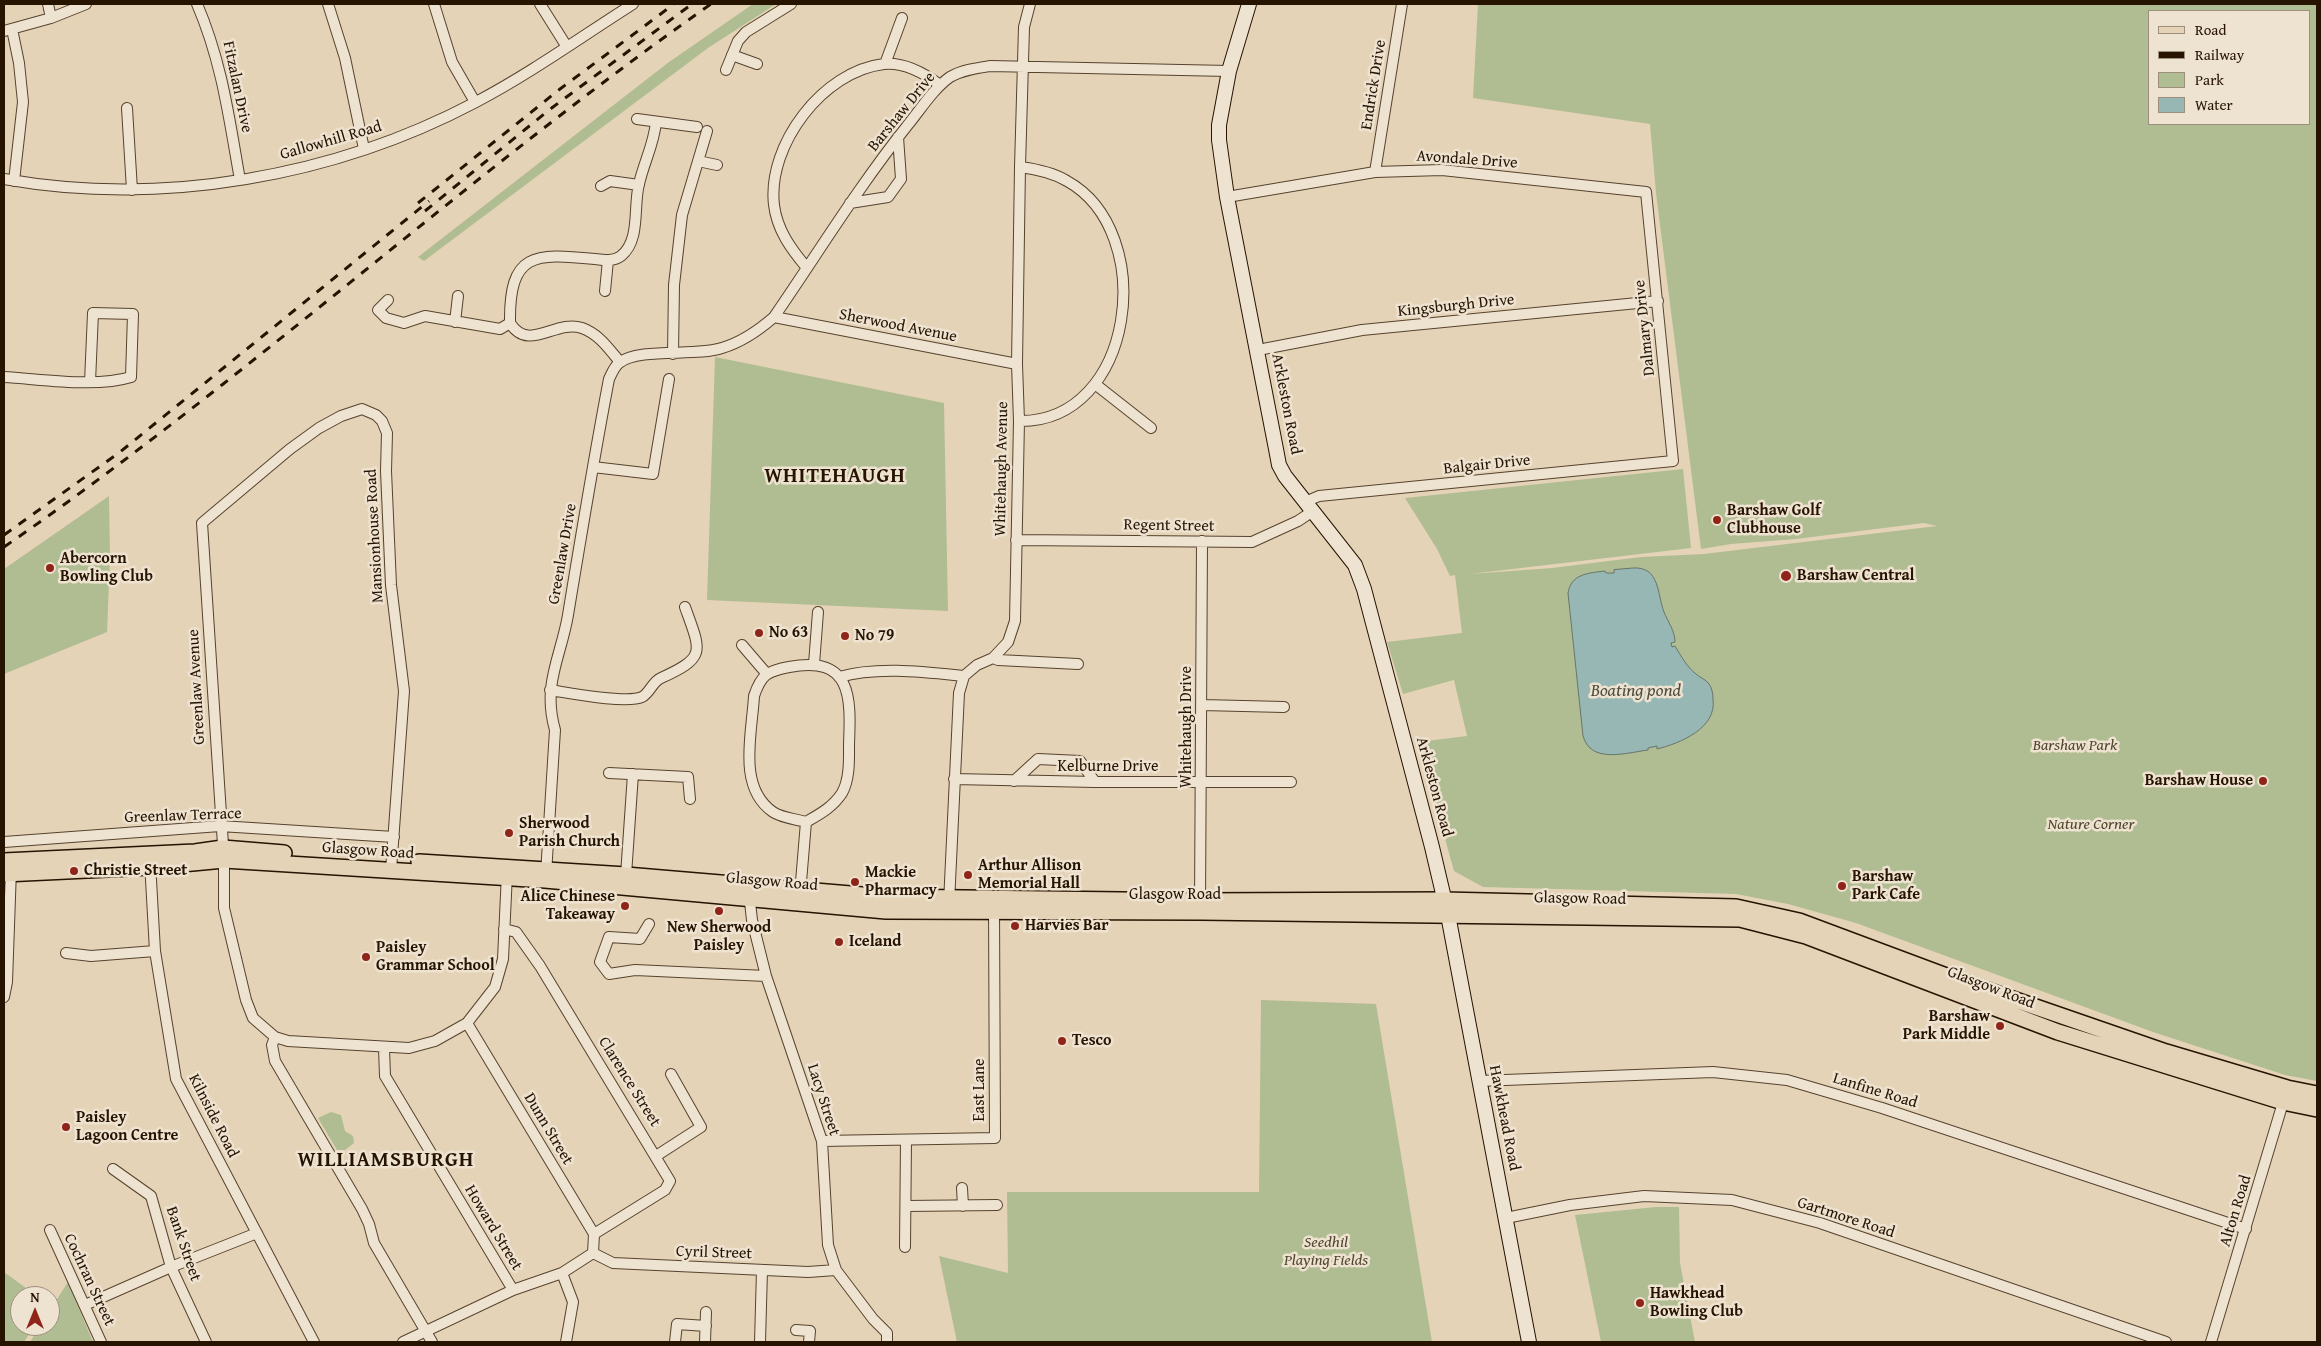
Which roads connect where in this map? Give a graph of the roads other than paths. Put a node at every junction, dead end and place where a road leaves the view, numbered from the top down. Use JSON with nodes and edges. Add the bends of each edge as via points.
{"nodes":[{"id":1,"x":48,"y":4,"type":"edge"},
{"id":2,"x":86,"y":4,"type":"edge"},
{"id":3,"x":197,"y":4,"type":"edge"},
{"id":4,"x":328,"y":4,"type":"edge"},
{"id":5,"x":434,"y":4,"type":"edge"},
{"id":6,"x":540,"y":4,"type":"edge"},
{"id":7,"x":633,"y":4,"type":"edge"},
{"id":8,"x":791,"y":4,"type":"edge"},
{"id":9,"x":1030,"y":4,"type":"edge"},
{"id":10,"x":1249,"y":4,"type":"edge"},
{"id":11,"x":1402,"y":4,"type":"edge"},
{"id":12,"x":51,"y":18,"type":"junction"},
{"id":13,"x":902,"y":18,"type":"dead end"},
{"id":14,"x":8,"y":30,"type":"edge"},
{"id":15,"x":567,"y":47,"type":"junction"},
{"id":16,"x":732,"y":55,"type":"junction"},
{"id":17,"x":757,"y":64,"type":"dead end"},
{"id":18,"x":885,"y":64,"type":"junction"},
{"id":19,"x":1022,"y":66,"type":"junction"},
{"id":20,"x":726,"y":70,"type":"dead end"},
{"id":21,"x":1230,"y":71,"type":"junction"},
{"id":22,"x":940,"y":85,"type":"junction"},
{"id":23,"x":476,"y":102,"type":"junction"},
{"id":24,"x":127,"y":108,"type":"dead end"},
{"id":25,"x":637,"y":119,"type":"dead end"},
{"id":26,"x":656,"y":122,"type":"junction"},
{"id":27,"x":898,"y":137,"type":"junction"},
{"id":28,"x":364,"y":149,"type":"junction"},
{"id":29,"x":698,"y":161,"type":"junction"},
{"id":30,"x":717,"y":165,"type":"dead end"},
{"id":31,"x":1020,"y":167,"type":"junction"},
{"id":32,"x":1376,"y":172,"type":"junction"},
{"id":33,"x":9,"y":180,"type":"edge"},
{"id":34,"x":240,"y":180,"type":"junction"},
{"id":35,"x":639,"y":184,"type":"junction"},
{"id":36,"x":602,"y":186,"type":"dead end"},
{"id":37,"x":132,"y":190,"type":"junction"},
{"id":38,"x":1646,"y":192,"type":"joint"},
{"id":39,"x":1227,"y":197,"type":"junction"},
{"id":40,"x":850,"y":203,"type":"junction"},
{"id":41,"x":608,"y":260,"type":"junction"},
{"id":42,"x":807,"y":268,"type":"junction"},
{"id":43,"x":605,"y":291,"type":"dead end"},
{"id":44,"x":458,"y":296,"type":"dead end"},
{"id":45,"x":388,"y":300,"type":"dead end"},
{"id":46,"x":1658,"y":301,"type":"junction"},
{"id":47,"x":774,"y":317,"type":"junction"},
{"id":48,"x":454,"y":322,"type":"junction"},
{"id":49,"x":510,"y":323,"type":"junction"},
{"id":50,"x":1258,"y":350,"type":"junction"},
{"id":51,"x":673,"y":354,"type":"junction"},
{"id":52,"x":620,"y":362,"type":"junction"},
{"id":53,"x":1017,"y":364,"type":"junction"},
{"id":54,"x":4,"y":377,"type":"edge"},
{"id":55,"x":669,"y":379,"type":"dead end"},
{"id":56,"x":90,"y":382,"type":"junction"},
{"id":57,"x":1095,"y":384,"type":"junction"},
{"id":58,"x":1019,"y":421,"type":"junction"},
{"id":59,"x":1151,"y":428,"type":"dead end"},
{"id":60,"x":1673,"y":461,"type":"joint"},
{"id":61,"x":593,"y":467,"type":"junction"},
{"id":62,"x":1309,"y":506,"type":"junction"},
{"id":63,"x":202,"y":523,"type":"joint"},
{"id":64,"x":1016,"y":540,"type":"junction"},
{"id":65,"x":1202,"y":541,"type":"junction"},
{"id":66,"x":685,"y":607,"type":"dead end"},
{"id":67,"x":818,"y":612,"type":"dead end"},
{"id":68,"x":742,"y":644,"type":"dead end"},
{"id":69,"x":993,"y":658,"type":"junction"},
{"id":70,"x":814,"y":664,"type":"junction"},
{"id":71,"x":1078,"y":664,"type":"dead end"},
{"id":72,"x":766,"y":674,"type":"junction"},
{"id":73,"x":964,"y":676,"type":"junction"},
{"id":74,"x":839,"y":677,"type":"junction"},
{"id":75,"x":550,"y":690,"type":"junction"},
{"id":76,"x":1202,"y":705,"type":"junction"},
{"id":77,"x":1284,"y":707,"type":"dead end"},
{"id":78,"x":609,"y":773,"type":"dead end"},
{"id":79,"x":633,"y":774,"type":"junction"},
{"id":80,"x":954,"y":779,"type":"junction"},
{"id":81,"x":1014,"y":781,"type":"junction"},
{"id":82,"x":1095,"y":782,"type":"junction"},
{"id":83,"x":1202,"y":782,"type":"junction"},
{"id":84,"x":1291,"y":782,"type":"dead end"},
{"id":85,"x":690,"y":799,"type":"dead end"},
{"id":86,"x":806,"y":822,"type":"junction"},
{"id":87,"x":220,"y":826,"type":"junction"},
{"id":88,"x":394,"y":837,"type":"junction"},
{"id":89,"x":4,"y":842,"type":"edge"},
{"id":90,"x":223,"y":854,"type":"junction"},
{"id":91,"x":150,"y":860,"type":"junction"},
{"id":92,"x":392,"y":865,"type":"junction"},
{"id":93,"x":7,"y":867,"type":"edge"},
{"id":94,"x":507,"y":872,"type":"junction"},
{"id":95,"x":626,"y":874,"type":"junction"},
{"id":96,"x":546,"y":875,"type":"junction"},
{"id":97,"x":749,"y":891,"type":"junction"},
{"id":98,"x":800,"y":896,"type":"junction"},
{"id":99,"x":949,"y":905,"type":"junction"},
{"id":100,"x":994,"y":906,"type":"junction"},
{"id":101,"x":1200,"y":907,"type":"junction"},
{"id":102,"x":1446,"y":907,"type":"junction"},
{"id":103,"x":649,"y":924,"type":"dead end"},
{"id":104,"x":504,"y":929,"type":"junction"},
{"id":105,"x":155,"y":951,"type":"junction"},
{"id":106,"x":66,"y":953,"type":"dead end"},
{"id":107,"x":766,"y":976,"type":"junction"},
{"id":108,"x":5,"y":982,"type":"edge"},
{"id":109,"x":4,"y":997,"type":"edge"},
{"id":110,"x":467,"y":1023,"type":"junction"},
{"id":111,"x":275,"y":1037,"type":"junction"},
{"id":112,"x":384,"y":1048,"type":"junction"},
{"id":113,"x":671,"y":1074,"type":"dead end"},
{"id":114,"x":1479,"y":1081,"type":"junction"},
{"id":115,"x":2317,"y":1094,"type":"edge"},
{"id":116,"x":2285,"y":1095,"type":"junction"},
{"id":117,"x":2317,"y":1109,"type":"edge"},
{"id":118,"x":906,"y":1140,"type":"junction"},
{"id":119,"x":822,"y":1141,"type":"junction"},
{"id":120,"x":656,"y":1156,"type":"junction"},
{"id":121,"x":113,"y":1169,"type":"dead end"},
{"id":122,"x":962,"y":1188,"type":"dead end"},
{"id":123,"x":906,"y":1206,"type":"junction"},
{"id":124,"x":963,"y":1206,"type":"junction"},
{"id":125,"x":997,"y":1206,"type":"dead end"},
{"id":126,"x":1506,"y":1218,"type":"junction"},
{"id":127,"x":2246,"y":1229,"type":"junction"},
{"id":128,"x":50,"y":1230,"type":"dead end"},
{"id":129,"x":257,"y":1233,"type":"junction"},
{"id":130,"x":594,"y":1234,"type":"junction"},
{"id":131,"x":905,"y":1247,"type":"dead end"},
{"id":132,"x":593,"y":1253,"type":"junction"},
{"id":133,"x":171,"y":1267,"type":"junction"},
{"id":134,"x":762,"y":1270,"type":"junction"},
{"id":135,"x":836,"y":1270,"type":"junction"},
{"id":136,"x":562,"y":1273,"type":"junction"},
{"id":137,"x":513,"y":1290,"type":"junction"},
{"id":138,"x":85,"y":1305,"type":"junction"},
{"id":139,"x":706,"y":1312,"type":"dead end"},
{"id":140,"x":706,"y":1326,"type":"junction"},
{"id":141,"x":796,"y":1330,"type":"dead end"},
{"id":142,"x":426,"y":1331,"type":"junction"},
{"id":143,"x":101,"y":1342,"type":"edge"},
{"id":144,"x":206,"y":1342,"type":"edge"},
{"id":145,"x":314,"y":1342,"type":"edge"},
{"id":146,"x":403,"y":1342,"type":"edge"},
{"id":147,"x":432,"y":1342,"type":"edge"},
{"id":148,"x":566,"y":1342,"type":"edge"},
{"id":149,"x":675,"y":1342,"type":"edge"},
{"id":150,"x":705,"y":1342,"type":"edge"},
{"id":151,"x":760,"y":1342,"type":"edge"},
{"id":152,"x":809,"y":1342,"type":"edge"},
{"id":153,"x":887,"y":1342,"type":"edge"},
{"id":154,"x":1529,"y":1342,"type":"edge"},
{"id":155,"x":2166,"y":1342,"type":"edge"},
{"id":156,"x":2211,"y":1342,"type":"edge"}],
"edges":[{"from":1,"to":12,"type":"street"},
{"from":2,"to":12,"type":"street"},
{"from":3,"to":34,"type":"street","name":"Fitzalan Drive","via":[[211,36],[228,101]]},
{"from":4,"to":28,"type":"street","via":[[345,58]]},
{"from":5,"to":23,"type":"street","via":[[452,62]]},
{"from":6,"to":15,"type":"street"},
{"from":7,"to":15,"type":"street","name":"Gallowhill Road"},
{"from":8,"to":16,"type":"street","via":[[746,32]]},
{"from":9,"to":19,"type":"street","name":"Whitehaugh Avenue","via":[[1024,27]]},
{"from":10,"to":21,"type":"street","name":"Arkleston Road"},
{"from":11,"to":32,"type":"street","name":"Endrick Drive"},
{"from":12,"to":14,"type":"street"},
{"from":13,"to":18,"type":"street"},
{"from":14,"to":33,"type":"street","via":[[19,63],[23,102]]},
{"from":15,"to":23,"type":"street","name":"Gallowhill Road"},
{"from":16,"to":17,"type":"street"},
{"from":16,"to":20,"type":"street"},
{"from":18,"to":22,"type":"street","via":[[919,70]]},
{"from":18,"to":42,"type":"street","via":[[855,72],[831,88],[807,110],[785,146],[775,176],[774,208],[779,228]]},
{"from":19,"to":21,"type":"street","name":"Barshaw Drive"},
{"from":19,"to":22,"type":"street","name":"Barshaw Drive","via":[[970,69]]},
{"from":19,"to":31,"type":"street","name":"Whitehaugh Avenue"},
{"from":21,"to":39,"type":"street","name":"Arkleston Road","via":[[1219,125]]},
{"from":22,"to":27,"type":"street","name":"Barshaw Drive"},
{"from":23,"to":28,"type":"street","name":"Gallowhill Road","via":[[405,135]]},
{"from":24,"to":37,"type":"street"},
{"from":25,"to":26,"type":"street"},
{"from":26,"to":29,"type":"street","via":[[702,129]]},
{"from":26,"to":35,"type":"street","via":[[654,140]]},
{"from":27,"to":40,"type":"street","name":"Barshaw Drive"},
{"from":27,"to":40,"type":"street","via":[[901,179],[888,197]]},
{"from":28,"to":34,"type":"street","name":"Gallowhill Road"},
{"from":29,"to":30,"type":"street"},
{"from":29,"to":51,"type":"street","via":[[682,215],[674,285]]},
{"from":31,"to":53,"type":"street","name":"Whitehaugh Avenue"},
{"from":31,"to":57,"type":"street","via":[[1044,171],[1068,181],[1080,191],[1104,220],[1121,257],[1124,311],[1116,344]]},
{"from":32,"to":38,"type":"street","name":"Avondale Drive","via":[[1442,170]]},
{"from":32,"to":39,"type":"street","name":"Avondale Drive"},
{"from":33,"to":37,"type":"street","name":"Gallowhill Road"},
{"from":34,"to":37,"type":"street","name":"Gallowhill Road"},
{"from":35,"to":36,"type":"street","via":[[610,181]]},
{"from":35,"to":41,"type":"street","via":[[634,231],[629,246],[621,256]]},
{"from":38,"to":46,"type":"street","name":"Dalmary Drive"},
{"from":39,"to":50,"type":"street","name":"Arkleston Road"},
{"from":40,"to":42,"type":"street","name":"Barshaw Drive"},
{"from":41,"to":43,"type":"street"},
{"from":41,"to":49,"type":"street","via":[[551,255],[522,267],[516,275],[513,289]]},
{"from":42,"to":47,"type":"street","name":"Barshaw Drive"},
{"from":44,"to":48,"type":"street"},
{"from":45,"to":48,"type":"street","via":[[378,310],[394,321],[404,323],[425,316]]},
{"from":46,"to":50,"type":"street","name":"Kingsburgh Drive","via":[[1362,330]]},
{"from":46,"to":60,"type":"street","name":"Dalmary Drive"},
{"from":47,"to":51,"type":"street","name":"Barshaw Drive","via":[[743,340],[720,349]]},
{"from":47,"to":53,"type":"street","name":"Sherwood Avenue"},
{"from":48,"to":49,"type":"street","via":[[500,329]]},
{"from":49,"to":52,"type":"street","via":[[522,335],[529,337],[563,327],[584,329],[604,343]]},
{"from":50,"to":62,"type":"street","name":"Arkleston Road","via":[[1279,465]]},
{"from":51,"to":52,"type":"street","via":[[634,356]]},
{"from":52,"to":61,"type":"street","name":"Greenlaw Drive","via":[[609,379]]},
{"from":53,"to":58,"type":"street","name":"Whitehaugh Avenue"},
{"from":54,"to":56,"type":"street"},
{"from":55,"to":61,"type":"street","via":[[653,474]]},
{"from":56,"to":56,"type":"street","via":[[93,313],[133,314],[130,377]]},
{"from":57,"to":58,"type":"street","via":[[1063,410],[1038,420]]},
{"from":57,"to":59,"type":"street"},
{"from":58,"to":64,"type":"street","name":"Whitehaugh Avenue"},
{"from":60,"to":62,"type":"street","name":"Balgair Drive","via":[[1319,496]]},
{"from":61,"to":75,"type":"street","name":"Greenlaw Drive","via":[[567,621]]},
{"from":62,"to":65,"type":"street","name":"Regent Street","via":[[1298,521],[1252,542]]},
{"from":62,"to":102,"type":"street","name":"Arkleston Road","via":[[1354,565],[1364,589]]},
{"from":63,"to":87,"type":"street","name":"Greenlaw Avenue"},
{"from":63,"to":88,"type":"street","name":"Mansionhouse Road","via":[[319,428],[362,409],[382,421],[387,433],[390,585],[404,691]]},
{"from":64,"to":65,"type":"street","name":"Regent Street"},
{"from":64,"to":69,"type":"street","name":"Whitehaugh Avenue","via":[[1015,621],[1008,642]]},
{"from":65,"to":76,"type":"street","name":"Whitehaugh Drive"},
{"from":66,"to":75,"type":"street","via":[[697,640],[693,659],[687,666],[657,680],[646,695],[630,700]]},
{"from":67,"to":70,"type":"street"},
{"from":68,"to":72,"type":"street"},
{"from":69,"to":71,"type":"street"},
{"from":69,"to":73,"type":"street","name":"Whitehaugh Avenue"},
{"from":70,"to":72,"type":"street"},
{"from":70,"to":74,"type":"street"},
{"from":72,"to":86,"type":"street","via":[[754,696],[751,781],[761,800],[774,813]]},
{"from":73,"to":74,"type":"street","via":[[880,670],[859,671]]},
{"from":73,"to":80,"type":"street","via":[[958,693]]},
{"from":74,"to":86,"type":"street","via":[[848,691],[850,710],[848,771],[843,791],[828,810]]},
{"from":75,"to":96,"type":"street","name":"Greenlaw Drive","via":[[556,730]]},
{"from":76,"to":77,"type":"street"},
{"from":76,"to":83,"type":"street","name":"Whitehaugh Drive"},
{"from":78,"to":79,"type":"street"},
{"from":79,"to":85,"type":"street","via":[[688,777]]},
{"from":79,"to":95,"type":"street"},
{"from":80,"to":81,"type":"street","name":"Kelburne Drive"},
{"from":80,"to":99,"type":"street"},
{"from":81,"to":82,"type":"street","name":"Kelburne Drive"},
{"from":81,"to":82,"type":"street","via":[[1038,759],[1080,761]]},
{"from":82,"to":83,"type":"street","name":"Kelburne Drive"},
{"from":83,"to":84,"type":"street","name":"Kelburne Drive"},
{"from":83,"to":101,"type":"street","name":"Whitehaugh Drive"},
{"from":86,"to":98,"type":"street"},
{"from":87,"to":88,"type":"street","name":"Greenlaw Terrace"},
{"from":87,"to":89,"type":"street","name":"Greenlaw Terrace"},
{"from":87,"to":90,"type":"street","name":"Greenlaw Avenue"},
{"from":88,"to":92,"type":"street","name":"Mansionhouse Road"},
{"from":90,"to":91,"type":"main road","name":"Glasgow Road"},
{"from":90,"to":92,"type":"main road","name":"Glasgow Road"},
{"from":90,"to":111,"type":"street","name":"Greenlaw Avenue","via":[[224,908],[246,1000],[253,1018]]},
{"from":91,"to":93,"type":"main road","name":"Glasgow Road"},
{"from":91,"to":105,"type":"street","name":"Kilnside Road"},
{"from":92,"to":94,"type":"main road","name":"Glasgow Road"},
{"from":93,"to":108,"type":"street"},
{"from":94,"to":96,"type":"main road","name":"Glasgow Road"},
{"from":94,"to":104,"type":"street"},
{"from":95,"to":96,"type":"main road","name":"Glasgow Road"},
{"from":95,"to":97,"type":"main road","name":"Glasgow Road"},
{"from":96,"to":97,"type":"main road","name":"Glasgow Road"},
{"from":97,"to":98,"type":"main road","name":"Glasgow Road"},
{"from":97,"to":107,"type":"street","name":"Lacy Street"},
{"from":98,"to":99,"type":"main road","name":"Glasgow Road","via":[[886,911]]},
{"from":99,"to":100,"type":"main road","name":"Glasgow Road"},
{"from":100,"to":101,"type":"main road","name":"Glasgow Road"},
{"from":100,"to":118,"type":"street","name":"East Lane","via":[[995,1138]]},
{"from":101,"to":102,"type":"main road","name":"Glasgow Road"},
{"from":102,"to":114,"type":"street","name":"Hawkhead Road"},
{"from":102,"to":116,"type":"main road","name":"Glasgow Road","via":[[1470,902],[1736,907],[1777,915]]},
{"from":103,"to":107,"type":"street","via":[[640,939],[609,936],[600,962],[609,974],[635,970]]},
{"from":104,"to":110,"type":"street","via":[[503,959],[495,987]]},
{"from":104,"to":120,"type":"street","name":"Clarence Street","via":[[516,932],[540,966]]},
{"from":105,"to":106,"type":"street","via":[[91,956]]},
{"from":105,"to":129,"type":"street","name":"Kilnside Road","via":[[176,1079]]},
{"from":107,"to":119,"type":"street","name":"Lacy Street"},
{"from":108,"to":109,"type":"street"},
{"from":110,"to":112,"type":"street","via":[[435,1042],[409,1048]]},
{"from":110,"to":130,"type":"street","name":"Dunn Street"},
{"from":111,"to":112,"type":"street","via":[[288,1042]]},
{"from":111,"to":142,"type":"street","via":[[272,1046],[275,1061],[362,1209],[374,1243]]},
{"from":112,"to":137,"type":"street","name":"Howard Street","via":[[385,1076]]},
{"from":113,"to":120,"type":"street","via":[[701,1127]]},
{"from":114,"to":126,"type":"street","name":"Hawkhead Road"},
{"from":114,"to":127,"type":"street","name":"Lanfine Road","via":[[1713,1072],[1787,1080],[1882,1108]]},
{"from":115,"to":116,"type":"main road","name":"Glasgow Road"},
{"from":116,"to":117,"type":"main road","name":"Glasgow Road"},
{"from":116,"to":127,"type":"street","name":"Alton Road"},
{"from":118,"to":119,"type":"street","name":"East Lane"},
{"from":118,"to":123,"type":"street"},
{"from":119,"to":135,"type":"street","name":"Lacy Street","via":[[828,1245]]},
{"from":120,"to":130,"type":"street","name":"Clarence Street","via":[[670,1181],[665,1190]]},
{"from":121,"to":133,"type":"street","name":"Bank Street","via":[[151,1196]]},
{"from":122,"to":124,"type":"street"},
{"from":123,"to":124,"type":"street"},
{"from":123,"to":131,"type":"street"},
{"from":124,"to":125,"type":"street"},
{"from":126,"to":154,"type":"street","name":"Hawkhead Road"},
{"from":126,"to":155,"type":"street","name":"Gartmore Road","via":[[1570,1205],[1644,1196],[1732,1200],[1820,1223]]},
{"from":127,"to":156,"type":"street","name":"Alton Road"},
{"from":128,"to":138,"type":"street","name":"Cochran Street"},
{"from":129,"to":133,"type":"street"},
{"from":129,"to":145,"type":"street","name":"Kilnside Road"},
{"from":130,"to":132,"type":"street"},
{"from":132,"to":134,"type":"street","name":"Cyril Street","via":[[613,1263]]},
{"from":132,"to":136,"type":"street"},
{"from":133,"to":138,"type":"street"},
{"from":133,"to":144,"type":"street","name":"Bank Street"},
{"from":134,"to":135,"type":"street","name":"Cyril Street"},
{"from":134,"to":151,"type":"street"},
{"from":135,"to":153,"type":"street","name":"Lacy Street","via":[[873,1319],[887,1332]]},
{"from":136,"to":137,"type":"street"},
{"from":136,"to":148,"type":"street","via":[[573,1302]]},
{"from":137,"to":142,"type":"street"},
{"from":138,"to":143,"type":"street","name":"Cochran Street"},
{"from":139,"to":140,"type":"street"},
{"from":140,"to":149,"type":"street","via":[[677,1324]]},
{"from":140,"to":150,"type":"street"},
{"from":141,"to":152,"type":"street","via":[[810,1330]]},
{"from":142,"to":146,"type":"street"},
{"from":142,"to":147,"type":"street"}]}
